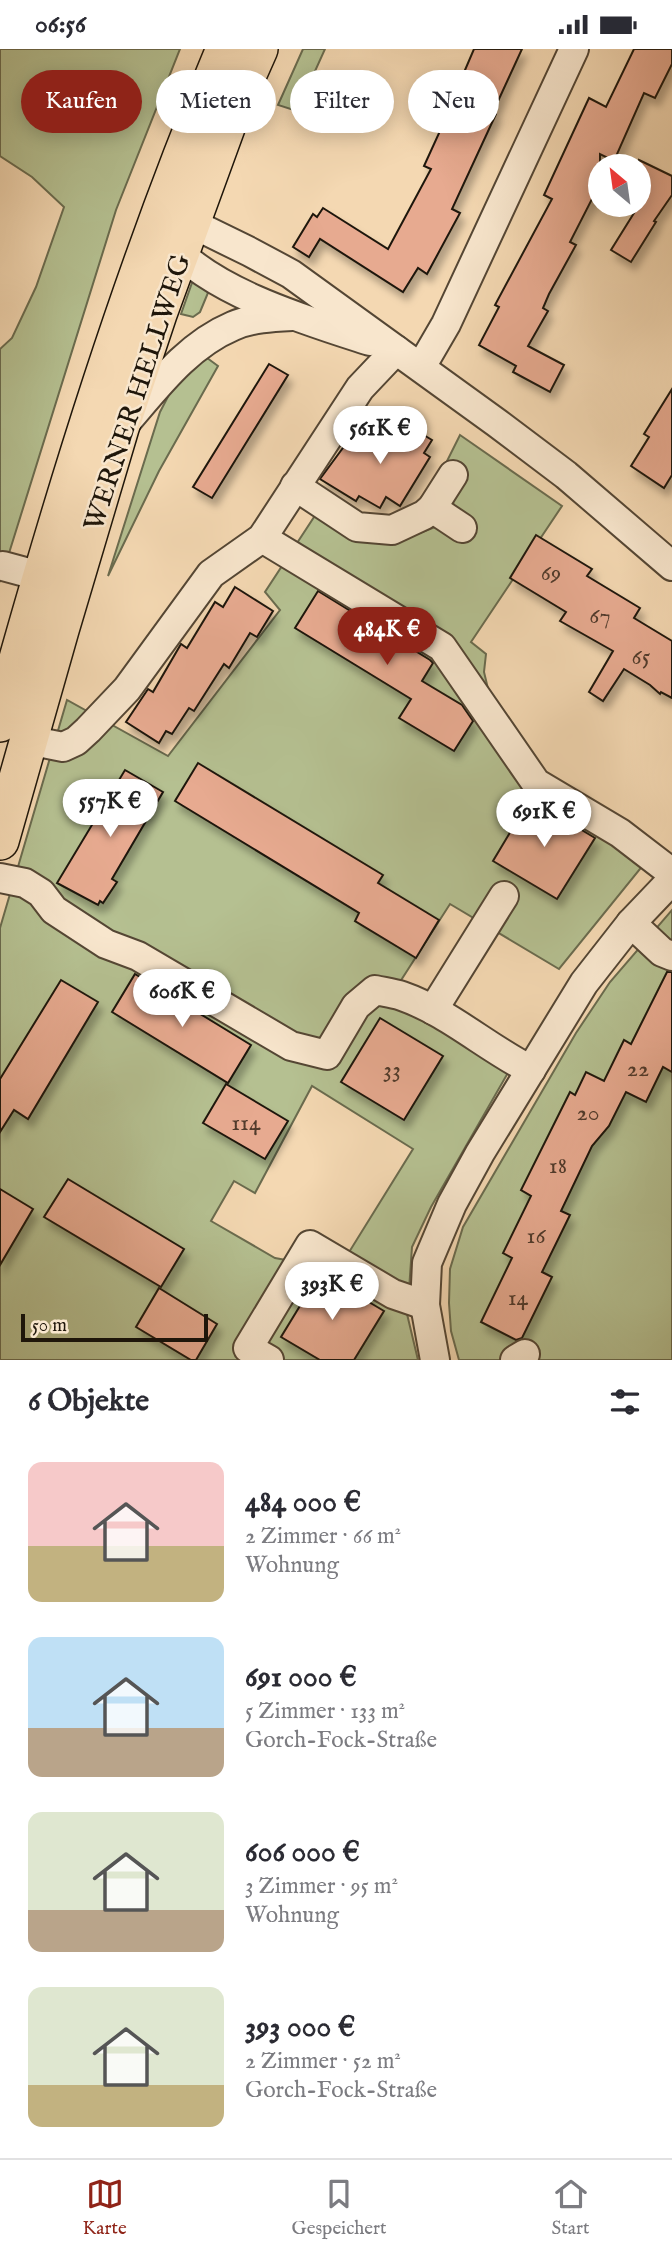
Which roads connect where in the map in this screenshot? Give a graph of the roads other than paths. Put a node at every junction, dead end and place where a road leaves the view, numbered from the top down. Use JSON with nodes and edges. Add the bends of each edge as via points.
{"nodes":[{"id":1,"x":225,"y":49,"type":"edge"},
{"id":2,"x":259,"y":49,"type":"edge"},
{"id":3,"x":574,"y":49,"type":"edge"},
{"id":4,"x":155,"y":224,"type":"junction"},
{"id":5,"x":186,"y":240,"type":"junction"},
{"id":6,"x":293,"y":316,"type":"junction"},
{"id":7,"x":396,"y":350,"type":"junction"},
{"id":8,"x":421,"y":367,"type":"junction"},
{"id":9,"x":120,"y":428,"type":"junction"},
{"id":10,"x":453,"y":475,"type":"dead end"},
{"id":11,"x":295,"y":487,"type":"junction"},
{"id":12,"x":432,"y":508,"type":"junction"},
{"id":13,"x":462,"y":528,"type":"dead end"},
{"id":14,"x":262,"y":538,"type":"junction"},
{"id":15,"x":3,"y":566,"type":"dead end"},
{"id":16,"x":672,"y":566,"type":"edge"},
{"id":17,"x":40,"y":576,"type":"junction"},
{"id":18,"x":14,"y":731,"type":"edge"},
{"id":19,"x":0,"y":841,"type":"edge"},
{"id":20,"x":672,"y":873,"type":"edge"},
{"id":21,"x":0,"y":878,"type":"edge"},
{"id":22,"x":672,"y":880,"type":"edge"},
{"id":23,"x":504,"y":896,"type":"dead end"},
{"id":24,"x":631,"y":923,"type":"junction"},
{"id":25,"x":672,"y":957,"type":"edge"},
{"id":26,"x":432,"y":1010,"type":"junction"},
{"id":27,"x":531,"y":1070,"type":"junction"},
{"id":28,"x":425,"y":1305,"type":"junction"},
{"id":29,"x":269,"y":1360,"type":"edge"},
{"id":30,"x":435,"y":1360,"type":"edge"}],
"edges":[{"from":1,"to":4,"type":"main road","name":"WERNER HELLWEG"},
{"from":2,"to":5,"type":"main road","name":"WERNER HELLWEG"},
{"from":3,"to":8,"type":"street","via":[[446,324]]},
{"from":4,"to":5,"type":"street"},
{"from":4,"to":17,"type":"main road","name":"WERNER HELLWEG"},
{"from":5,"to":6,"type":"street","via":[[222,283]]},
{"from":5,"to":7,"type":"street","via":[[250,251],[291,274]]},
{"from":5,"to":9,"type":"main road","name":"WERNER HELLWEG"},
{"from":6,"to":7,"type":"street"},
{"from":6,"to":9,"type":"street","via":[[234,325],[208,338]]},
{"from":7,"to":8,"type":"street"},
{"from":7,"to":11,"type":"street","via":[[360,388]]},
{"from":8,"to":16,"type":"street","via":[[566,475]]},
{"from":9,"to":18,"type":"main road","name":"WERNER HELLWEG"},
{"from":10,"to":12,"type":"street"},
{"from":11,"to":12,"type":"street","via":[[357,527],[392,530]]},
{"from":11,"to":14,"type":"street"},
{"from":12,"to":13,"type":"street"},
{"from":14,"to":18,"type":"street","via":[[211,574],[127,689],[76,741],[62,747]]},
{"from":14,"to":20,"type":"street","via":[[442,647],[536,783],[620,833]]},
{"from":15,"to":17,"type":"street"},
{"from":17,"to":18,"type":"main road","name":"WERNER HELLWEG"},
{"from":18,"to":19,"type":"main road","name":"WERNER HELLWEG"},
{"from":21,"to":26,"type":"street","via":[[25,883],[41,893],[54,910],[106,944],[138,956],[291,1047],[327,1055],[356,1006],[375,990],[401,995]]},
{"from":22,"to":24,"type":"street"},
{"from":23,"to":26,"type":"street"},
{"from":24,"to":25,"type":"street"},
{"from":24,"to":27,"type":"street","via":[[584,982]]},
{"from":26,"to":27,"type":"street"},
{"from":27,"to":28,"type":"street","via":[[452,1204],[427,1263]]},
{"from":28,"to":29,"type":"street","via":[[393,1294],[310,1245],[248,1348]]},
{"from":28,"to":30,"type":"street"}]}
